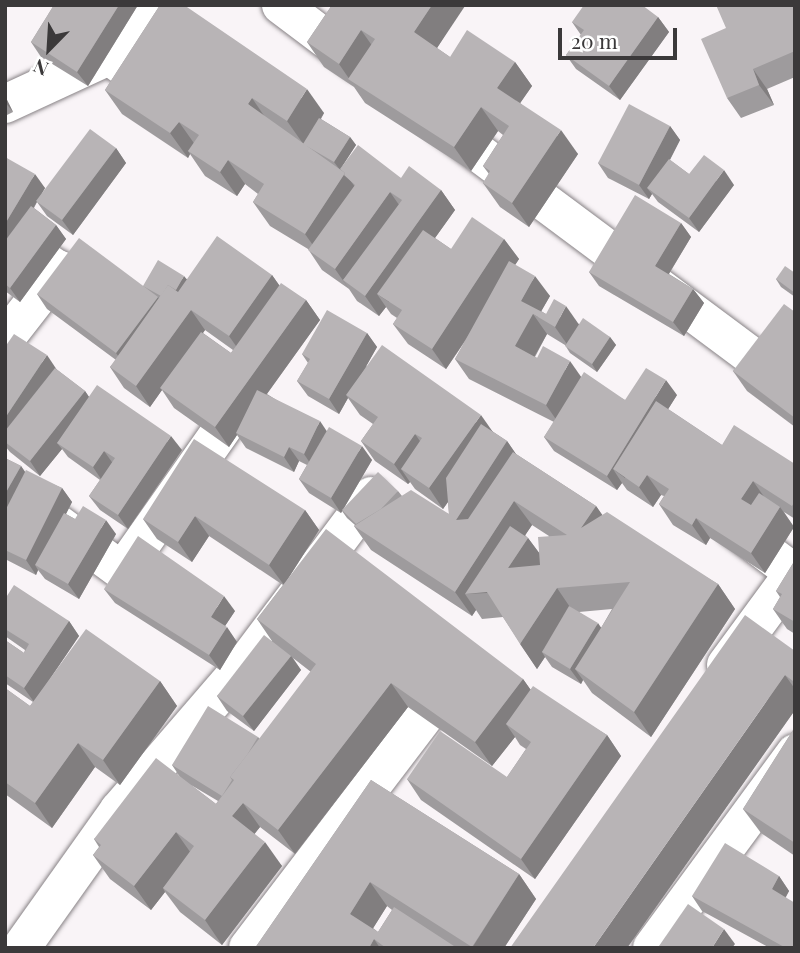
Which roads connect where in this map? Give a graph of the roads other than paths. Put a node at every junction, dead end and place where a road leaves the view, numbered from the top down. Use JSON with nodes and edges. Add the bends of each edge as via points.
{"nodes":[{"id":1,"x":162,"y":5,"type":"edge"},
{"id":2,"x":281,"y":5,"type":"edge"},
{"id":3,"x":109,"y":56,"type":"junction"},
{"id":4,"x":5,"y":104,"type":"edge"},
{"id":5,"x":198,"y":121,"type":"edge"},
{"id":6,"x":5,"y":234,"type":"edge"},
{"id":7,"x":59,"y":270,"type":"junction"},
{"id":8,"x":135,"y":323,"type":"edge"},
{"id":9,"x":5,"y":339,"type":"edge"},
{"id":10,"x":211,"y":376,"type":"edge"},
{"id":11,"x":795,"y":389,"type":"edge"},
{"id":12,"x":243,"y":399,"type":"junction"},
{"id":13,"x":275,"y":423,"type":"edge"},
{"id":14,"x":339,"y":472,"type":"edge"},
{"id":15,"x":5,"y":485,"type":"edge"},
{"id":16,"x":371,"y":496,"type":"junction"},
{"id":17,"x":705,"y":506,"type":"edge"},
{"id":18,"x":404,"y":520,"type":"edge"},
{"id":19,"x":123,"y":570,"type":"junction"},
{"id":20,"x":794,"y":572,"type":"edge"},
{"id":21,"x":245,"y":664,"type":"junction"},
{"id":22,"x":708,"y":690,"type":"edge"},
{"id":23,"x":438,"y":699,"type":"edge"},
{"id":24,"x":795,"y":753,"type":"edge"},
{"id":25,"x":119,"y":810,"type":"junction"},
{"id":26,"x":150,"y":835,"type":"edge"},
{"id":27,"x":234,"y":902,"type":"edge"},
{"id":28,"x":257,"y":937,"type":"edge"},
{"id":29,"x":21,"y":948,"type":"edge"},
{"id":30,"x":297,"y":948,"type":"edge"},
{"id":31,"x":652,"y":948,"type":"edge"}],
"edges":[{"from":1,"to":3,"type":"street"},
{"from":2,"to":11,"type":"street"},
{"from":3,"to":4,"type":"street"},
{"from":3,"to":5,"type":"street"},
{"from":6,"to":7,"type":"street"},
{"from":7,"to":8,"type":"street"},
{"from":7,"to":9,"type":"street"},
{"from":10,"to":12,"type":"street"},
{"from":12,"to":13,"type":"street"},
{"from":12,"to":19,"type":"street"},
{"from":14,"to":16,"type":"street"},
{"from":15,"to":19,"type":"street"},
{"from":16,"to":18,"type":"street"},
{"from":16,"to":21,"type":"street"},
{"from":17,"to":20,"type":"street"},
{"from":19,"to":21,"type":"street"},
{"from":20,"to":22,"type":"street"},
{"from":21,"to":25,"type":"street"},
{"from":23,"to":28,"type":"street"},
{"from":24,"to":31,"type":"street"},
{"from":25,"to":26,"type":"street"},
{"from":25,"to":29,"type":"street"},
{"from":27,"to":28,"type":"street"},
{"from":28,"to":30,"type":"street"}]}
